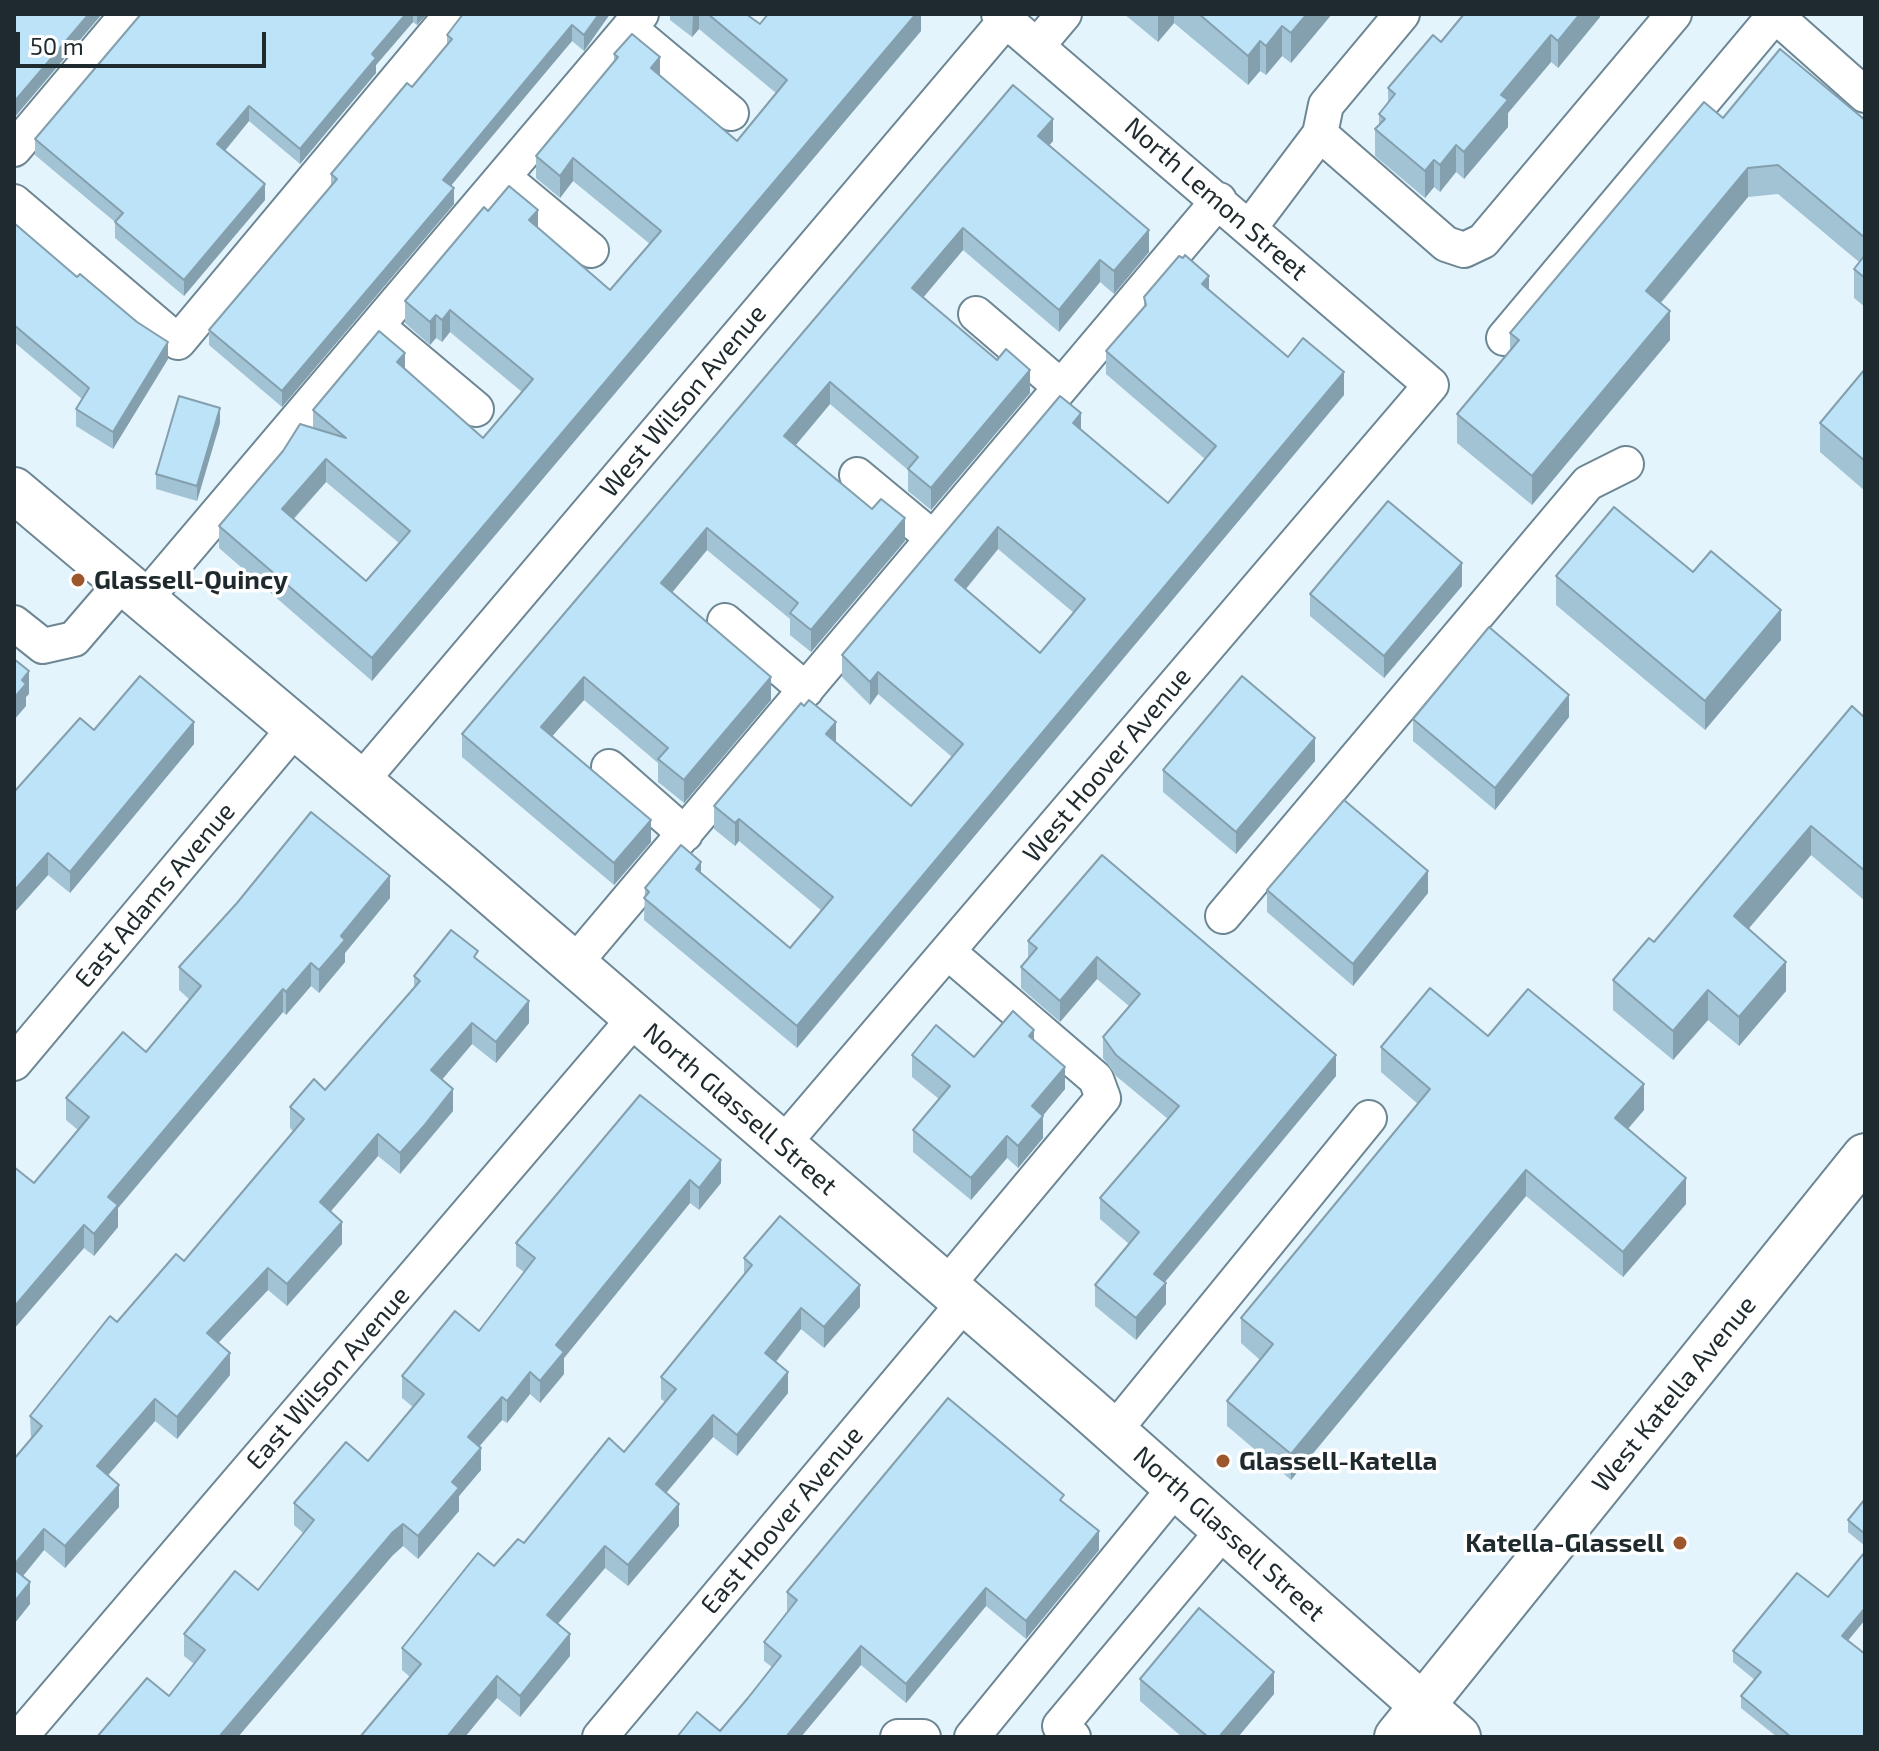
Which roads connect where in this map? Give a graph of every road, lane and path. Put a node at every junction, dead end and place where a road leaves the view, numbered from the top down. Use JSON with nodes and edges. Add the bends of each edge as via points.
{"nodes":[{"id":1,"x":128,"y":14,"type":"edge"},
{"id":2,"x":452,"y":14,"type":"edge"},
{"id":3,"x":1064,"y":14,"type":"edge"},
{"id":4,"x":1402,"y":14,"type":"edge"},
{"id":5,"x":1674,"y":14,"type":"edge"},
{"id":6,"x":1003,"y":17,"type":"edge"},
{"id":7,"x":635,"y":21,"type":"edge"},
{"id":8,"x":1037,"y":46,"type":"junction"},
{"id":9,"x":1865,"y":95,"type":"edge"},
{"id":10,"x":731,"y":113,"type":"dead end"},
{"id":11,"x":1320,"y":134,"type":"junction"},
{"id":12,"x":14,"y":149,"type":"edge"},
{"id":13,"x":503,"y":177,"type":"junction"},
{"id":14,"x":1219,"y":200,"type":"junction"},
{"id":15,"x":14,"y":202,"type":"edge"},
{"id":16,"x":1250,"y":227,"type":"junction"},
{"id":17,"x":591,"y":250,"type":"dead end"},
{"id":18,"x":976,"y":314,"type":"dead end"},
{"id":19,"x":377,"y":326,"type":"junction"},
{"id":20,"x":1504,"y":338,"type":"dead end"},
{"id":21,"x":1431,"y":385,"type":"joint"},
{"id":22,"x":1061,"y":387,"type":"junction"},
{"id":23,"x":476,"y":409,"type":"dead end"},
{"id":24,"x":1626,"y":464,"type":"dead end"},
{"id":25,"x":857,"y":475,"type":"dead end"},
{"id":26,"x":14,"y":490,"type":"edge"},
{"id":27,"x":934,"y":539,"type":"junction"},
{"id":28,"x":133,"y":591,"type":"junction"},
{"id":29,"x":725,"y":621,"type":"dead end"},
{"id":30,"x":14,"y":623,"type":"edge"},
{"id":31,"x":806,"y":690,"type":"junction"},
{"id":32,"x":295,"y":728,"type":"junction"},
{"id":33,"x":609,"y":767,"type":"dead end"},
{"id":34,"x":360,"y":782,"type":"junction"},
{"id":35,"x":685,"y":834,"type":"junction"},
{"id":36,"x":1223,"y":916,"type":"dead end"},
{"id":37,"x":948,"y":952,"type":"junction"},
{"id":38,"x":573,"y":965,"type":"junction"},
{"id":39,"x":635,"y":1018,"type":"junction"},
{"id":40,"x":14,"y":1063,"type":"edge"},
{"id":41,"x":1369,"y":1118,"type":"dead end"},
{"id":42,"x":782,"y":1145,"type":"junction"},
{"id":43,"x":1865,"y":1156,"type":"edge"},
{"id":44,"x":955,"y":1294,"type":"junction"},
{"id":45,"x":1113,"y":1432,"type":"junction"},
{"id":46,"x":1176,"y":1487,"type":"junction"},
{"id":47,"x":1224,"y":1530,"type":"junction"},
{"id":48,"x":1409,"y":1722,"type":"edge"},
{"id":49,"x":20,"y":1737,"type":"edge"},
{"id":50,"x":600,"y":1737,"type":"edge"},
{"id":51,"x":972,"y":1737,"type":"edge"},
{"id":52,"x":1073,"y":1737,"type":"edge"},
{"id":53,"x":1458,"y":1737,"type":"edge"}],
"edges":[{"from":1,"to":12,"type":"street"},
{"from":2,"to":15,"type":"street","via":[[178,342]]},
{"from":3,"to":8,"type":"street"},
{"from":4,"to":11,"type":"street","via":[[1326,105]]},
{"from":5,"to":11,"type":"street","via":[[1483,241],[1464,250],[1446,244]]},
{"from":6,"to":8,"type":"street","name":"North Lemon Street"},
{"from":6,"to":34,"type":"street","name":"West Wilson Avenue"},
{"from":7,"to":10,"type":"street"},
{"from":7,"to":13,"type":"street"},
{"from":8,"to":14,"type":"street","name":"North Lemon Street"},
{"from":9,"to":20,"type":"street","via":[[1775,15]]},
{"from":11,"to":16,"type":"street"},
{"from":13,"to":17,"type":"street"},
{"from":13,"to":19,"type":"street"},
{"from":14,"to":16,"type":"street","name":"North Lemon Street"},
{"from":14,"to":22,"type":"street"},
{"from":16,"to":21,"type":"street","name":"North Lemon Street"},
{"from":18,"to":22,"type":"street"},
{"from":19,"to":23,"type":"street"},
{"from":19,"to":28,"type":"street"},
{"from":21,"to":37,"type":"street","name":"West Hoover Avenue"},
{"from":22,"to":27,"type":"street"},
{"from":24,"to":36,"type":"street","via":[[1588,483]]},
{"from":25,"to":27,"type":"street"},
{"from":26,"to":28,"type":"main road","name":"North Glassell Street"},
{"from":27,"to":31,"type":"street"},
{"from":28,"to":30,"type":"street","via":[[74,639],[43,646]]},
{"from":28,"to":32,"type":"main road","name":"North Glassell Street"},
{"from":29,"to":31,"type":"street"},
{"from":31,"to":35,"type":"street"},
{"from":32,"to":34,"type":"main road","name":"North Glassell Street"},
{"from":32,"to":40,"type":"street","name":"East Adams Avenue"},
{"from":33,"to":35,"type":"street"},
{"from":34,"to":38,"type":"main road","name":"North Glassell Street"},
{"from":35,"to":38,"type":"street"},
{"from":37,"to":42,"type":"street","name":"West Hoover Avenue"},
{"from":37,"to":44,"type":"street","name":"East Hoover Avenue","via":[[1096,1079],[1103,1098]]},
{"from":38,"to":39,"type":"main road","name":"North Glassell Street"},
{"from":39,"to":42,"type":"main road","name":"North Glassell Street"},
{"from":39,"to":49,"type":"street","name":"East Wilson Avenue"},
{"from":41,"to":45,"type":"street"},
{"from":42,"to":44,"type":"main road","name":"North Glassell Street"},
{"from":43,"to":48,"type":"main road","name":"West Katella Avenue"},
{"from":44,"to":45,"type":"main road","name":"North Glassell Street"},
{"from":44,"to":50,"type":"street","name":"East Hoover Avenue"},
{"from":45,"to":46,"type":"main road","name":"North Glassell Street"},
{"from":46,"to":47,"type":"main road","name":"North Glassell Street"},
{"from":46,"to":51,"type":"street"},
{"from":47,"to":48,"type":"main road","name":"North Glassell Street"},
{"from":47,"to":52,"type":"street","via":[[1060,1726]]},
{"from":48,"to":53,"type":"main road","name":"North Glassell Street"}]}
